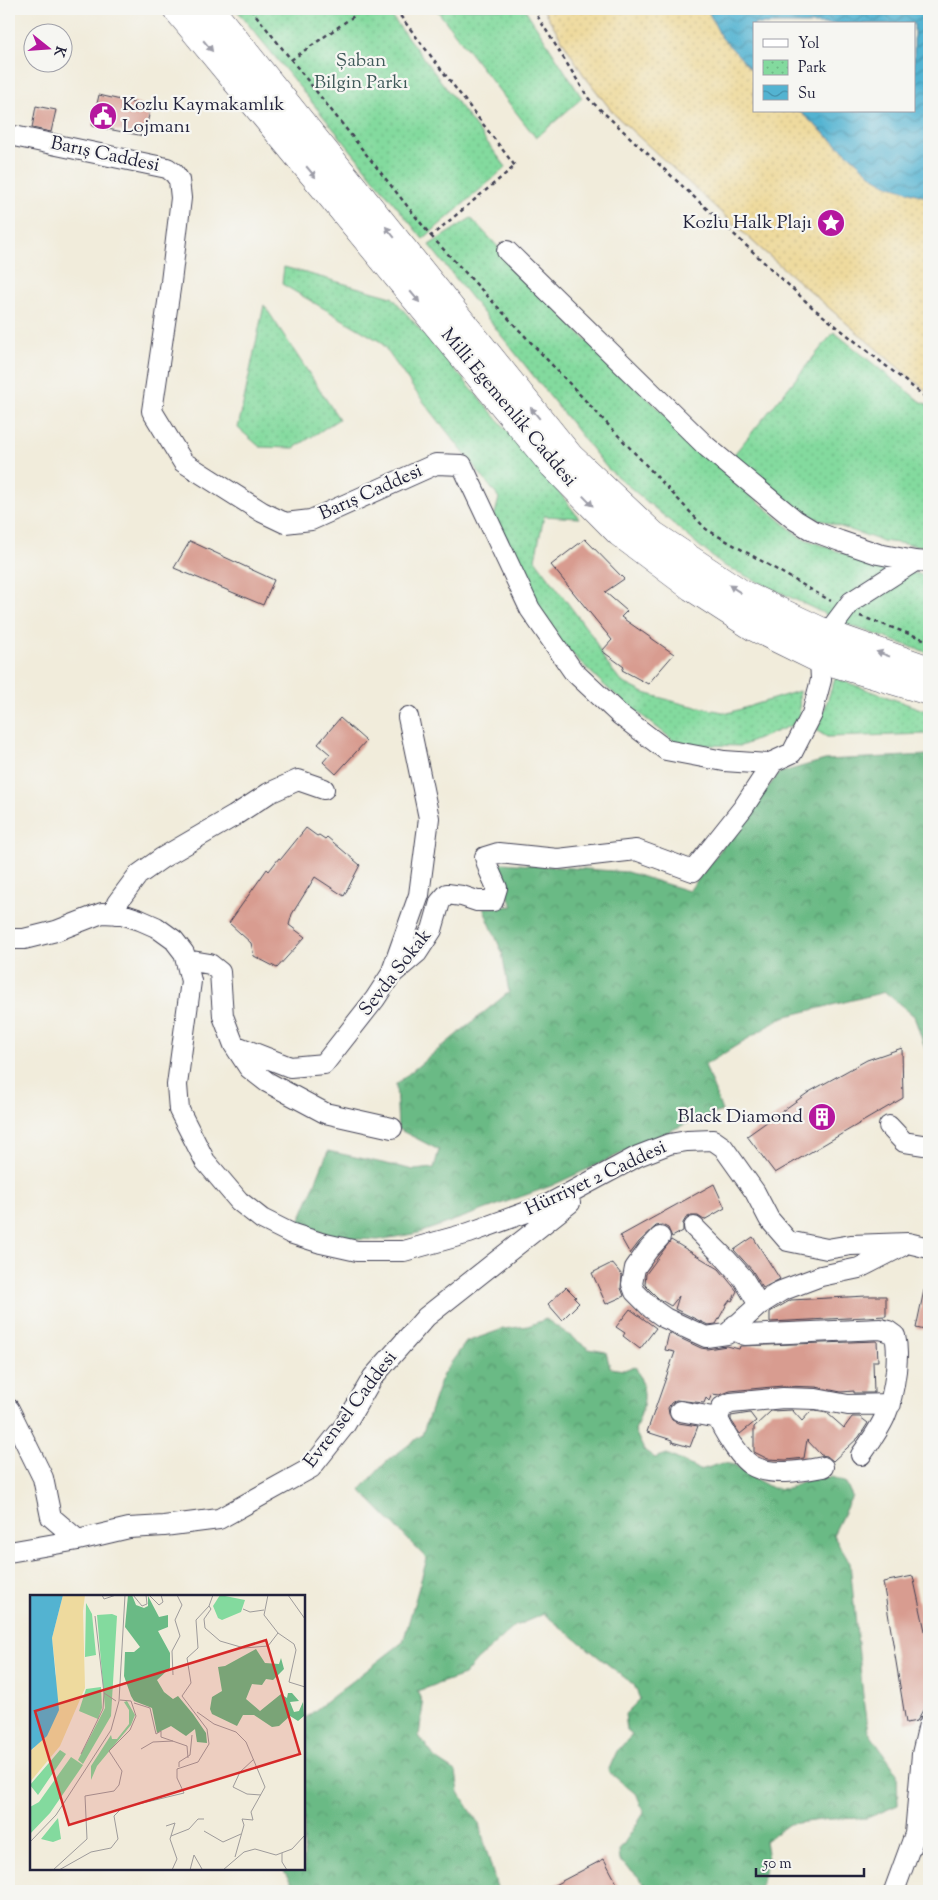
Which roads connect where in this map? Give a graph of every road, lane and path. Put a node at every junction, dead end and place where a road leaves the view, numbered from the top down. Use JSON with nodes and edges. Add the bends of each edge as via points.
{"nodes":[{"id":1,"x":177,"y":9,"type":"edge"},
{"id":2,"x":210,"y":9,"type":"edge"},
{"id":3,"x":250,"y":9,"type":"edge"},
{"id":4,"x":364,"y":9,"type":"edge"},
{"id":5,"x":379,"y":9,"type":"edge"},
{"id":6,"x":385,"y":9,"type":"edge"},
{"id":7,"x":395,"y":9,"type":"edge"},
{"id":8,"x":533,"y":9,"type":"edge"},
{"id":9,"x":291,"y":60,"type":"junction"},
{"id":10,"x":9,"y":135,"type":"edge"},
{"id":11,"x":431,"y":236,"type":"junction"},
{"id":12,"x":507,"y":251,"type":"dead end"},
{"id":13,"x":929,"y":400,"type":"edge"},
{"id":14,"x":922,"y":561,"type":"edge"},
{"id":15,"x":846,"y":610,"type":"junction"},
{"id":16,"x":929,"y":641,"type":"edge"},
{"id":17,"x":824,"y":647,"type":"junction"},
{"id":18,"x":929,"y":670,"type":"edge"},
{"id":19,"x":929,"y":691,"type":"edge"},
{"id":20,"x":408,"y":717,"type":"dead end"},
{"id":21,"x":774,"y":761,"type":"junction"},
{"id":22,"x":324,"y":789,"type":"dead end"},
{"id":23,"x":115,"y":914,"type":"junction"},
{"id":24,"x":9,"y":938,"type":"edge"},
{"id":25,"x":186,"y":960,"type":"junction"},
{"id":26,"x":390,"y":976,"type":"junction"},
{"id":27,"x":234,"y":1045,"type":"junction"},
{"id":28,"x":889,"y":1126,"type":"dead end"},
{"id":29,"x":392,"y":1128,"type":"dead end"},
{"id":30,"x":929,"y":1146,"type":"edge"},
{"id":31,"x":615,"y":1170,"type":"junction"},
{"id":32,"x":694,"y":1227,"type":"dead end"},
{"id":33,"x":660,"y":1237,"type":"dead end"},
{"id":34,"x":908,"y":1243,"type":"junction"},
{"id":35,"x":929,"y":1248,"type":"edge"},
{"id":36,"x":760,"y":1305,"type":"junction"},
{"id":37,"x":735,"y":1325,"type":"junction"},
{"id":38,"x":891,"y":1404,"type":"junction"},
{"id":39,"x":9,"y":1410,"type":"edge"},
{"id":40,"x":680,"y":1411,"type":"dead end"},
{"id":41,"x":718,"y":1418,"type":"junction"},
{"id":42,"x":861,"y":1455,"type":"dead end"},
{"id":43,"x":823,"y":1467,"type":"dead end"},
{"id":44,"x":78,"y":1540,"type":"junction"},
{"id":45,"x":9,"y":1552,"type":"edge"},
{"id":46,"x":929,"y":1724,"type":"edge"},
{"id":47,"x":894,"y":1891,"type":"edge"}],
"edges":[{"from":1,"to":17,"type":"highway","name":"Milli Egemenlik Caddesi","one_way":true,"via":[[553,465],[620,533],[692,587],[754,627]]},
{"from":17,"to":2,"type":"highway","name":"Milli Egemenlik Caddesi","one_way":true,"via":[[653,535],[570,457]]},
{"from":3,"to":9,"type":"path"},
{"from":4,"to":9,"type":"path"},
{"from":5,"to":6,"type":"path","via":[[381,12]]},
{"from":7,"to":11,"type":"path","via":[[515,166]]},
{"from":8,"to":13,"type":"path","via":[[590,99],[812,307]]},
{"from":9,"to":11,"type":"path"},
{"from":10,"to":21,"type":"street","name":"Barış Caddesi","via":[[167,168],[180,180],[181,198],[152,411],[183,462],[262,512],[285,522],[311,520],[436,464],[462,465],[530,609],[574,671],[593,690],[666,750],[724,762],[768,764]]},
{"from":11,"to":15,"type":"path","via":[[706,529]]},
{"from":12,"to":14,"type":"street","via":[[707,447],[795,520],[812,531],[847,544],[878,554]]},
{"from":14,"to":15,"type":"street","via":[[852,602]]},
{"from":15,"to":16,"type":"path"},
{"from":15,"to":17,"type":"street"},
{"from":18,"to":17,"type":"highway","name":"Milli Egemenlik Caddesi","one_way":true},
{"from":17,"to":19,"type":"highway","name":"Milli Egemenlik Caddesi"},
{"from":17,"to":21,"type":"street","name":"Barış Caddesi","via":[[821,680],[812,714],[792,753]]},
{"from":20,"to":26,"type":"street","via":[[429,818],[419,895]]},
{"from":21,"to":26,"type":"street","name":"Sevda Sokak","via":[[743,808],[693,872],[636,850],[558,859],[498,853],[486,857],[497,888],[492,901],[448,894],[440,902],[432,930],[417,953]]},
{"from":22,"to":23,"type":"street","via":[[298,780],[269,793],[138,875],[117,903]]},
{"from":23,"to":24,"type":"street","name":"Hürriyet 2 Caddesi","via":[[102,913],[56,931],[24,939]]},
{"from":23,"to":25,"type":"street","name":"Hürriyet 2 Caddesi","via":[[156,926],[174,940]]},
{"from":25,"to":27,"type":"street","via":[[210,964],[220,972],[223,1016]]},
{"from":25,"to":31,"type":"street","name":"Hürriyet 2 Caddesi","via":[[191,981],[177,1085],[180,1110],[205,1161],[239,1201],[283,1230],[358,1251],[404,1251],[469,1233],[549,1204]]},
{"from":26,"to":27,"type":"street","name":"Sevda Sokak","via":[[324,1064],[290,1067]]},
{"from":27,"to":29,"type":"street","via":[[249,1068],[267,1082],[325,1113]]},
{"from":28,"to":30,"type":"street","via":[[904,1142]]},
{"from":31,"to":34,"type":"street","name":"Hürriyet 2 Caddesi","via":[[638,1156],[669,1144],[713,1140],[724,1147],[769,1219],[788,1241],[826,1249]]},
{"from":31,"to":44,"type":"street","name":"Evrensel Caddesi","via":[[426,1318],[373,1377],[345,1425],[312,1468],[220,1519],[129,1528]]},
{"from":32,"to":36,"type":"street","via":[[726,1259]]},
{"from":33,"to":37,"type":"street","via":[[635,1268],[632,1284],[635,1292],[665,1318],[706,1337],[727,1334]]},
{"from":34,"to":35,"type":"street","name":"Hürriyet 2 Caddesi"},
{"from":34,"to":36,"type":"street","via":[[859,1268],[821,1276],[780,1291]]},
{"from":36,"to":37,"type":"street"},
{"from":37,"to":38,"type":"street","via":[[745,1335],[888,1331],[895,1336],[898,1346]]},
{"from":38,"to":41,"type":"street","via":[[848,1405],[783,1398],[731,1403],[722,1407]]},
{"from":38,"to":42,"type":"street"},
{"from":39,"to":44,"type":"street","via":[[43,1478],[51,1517]]},
{"from":40,"to":41,"type":"street"},
{"from":41,"to":43,"type":"street","via":[[738,1452],[752,1465],[769,1471]]},
{"from":44,"to":45,"type":"street","name":"Evrensel Caddesi"},
{"from":46,"to":47,"type":"street","via":[[922,1754],[916,1834]]}]}
